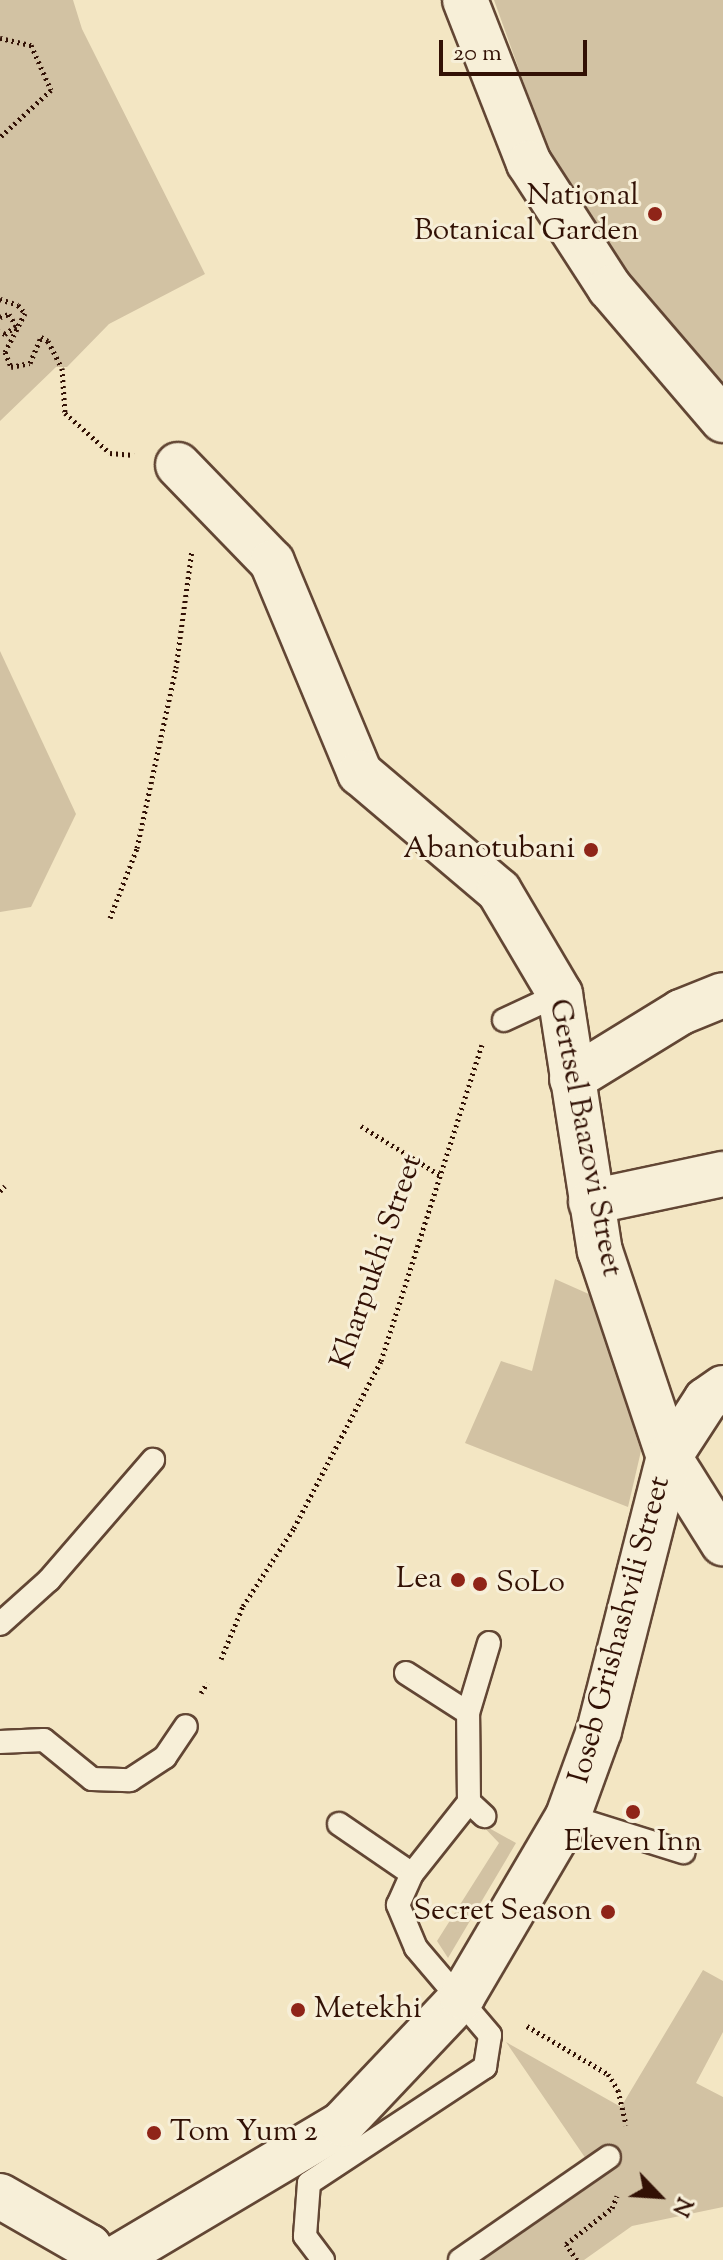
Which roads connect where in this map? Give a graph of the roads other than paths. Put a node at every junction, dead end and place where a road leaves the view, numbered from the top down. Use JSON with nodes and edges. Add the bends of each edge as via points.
{"nodes":[{"id":1,"x":465,"y":0,"type":"edge"},
{"id":2,"x":723,"y":420,"type":"edge"},
{"id":3,"x":178,"y":465,"type":"road end"},
{"id":4,"x":560,"y":994,"type":"junction"},
{"id":5,"x":723,"y":995,"type":"edge"},
{"id":6,"x":504,"y":1020,"type":"road end"},
{"id":7,"x":572,"y":1079,"type":"junction"},
{"id":8,"x":723,"y":1174,"type":"edge"},
{"id":9,"x":591,"y":1202,"type":"junction"},
{"id":10,"x":723,"y":1388,"type":"edge"},
{"id":11,"x":669,"y":1457,"type":"junction"},
{"id":12,"x":153,"y":1460,"type":"dead end"},
{"id":13,"x":723,"y":1543,"type":"edge"},
{"id":14,"x":0,"y":1624,"type":"edge"},
{"id":15,"x":489,"y":1643,"type":"dead end"},
{"id":16,"x":406,"y":1673,"type":"dead end"},
{"id":17,"x":468,"y":1713,"type":"junction"},
{"id":18,"x":186,"y":1726,"type":"dead end"},
{"id":19,"x":0,"y":1742,"type":"edge"},
{"id":20,"x":568,"y":1816,"type":"junction"},
{"id":21,"x":339,"y":1824,"type":"dead end"},
{"id":22,"x":683,"y":1852,"type":"dead end"},
{"id":23,"x":412,"y":1874,"type":"junction"},
{"id":24,"x":462,"y":1997,"type":"junction"},
{"id":25,"x":609,"y":2157,"type":"road end"},
{"id":26,"x":0,"y":2196,"type":"edge"},
{"id":27,"x":97,"y":2260,"type":"edge"},
{"id":28,"x":113,"y":2260,"type":"edge"},
{"id":29,"x":323,"y":2260,"type":"edge"},
{"id":30,"x":460,"y":2260,"type":"edge"}],
"edges":[{"from":1,"to":2,"type":"street","via":[[529,163],[610,288]]},
{"from":3,"to":4,"type":"street","name":"Gertsel Baazovi Street","via":[[272,562],[360,773],[499,891]]},
{"from":4,"to":6,"type":"lane"},
{"from":4,"to":7,"type":"street","name":"Gertsel Baazovi Street"},
{"from":5,"to":7,"type":"street","via":[[681,1012]]},
{"from":7,"to":9,"type":"street","name":"Gertsel Baazovi Street"},
{"from":8,"to":9,"type":"street"},
{"from":9,"to":11,"type":"street","name":"Gertsel Baazovi Street","via":[[600,1251]]},
{"from":10,"to":11,"type":"street","name":"Ioseb Grishashvili Street","via":[[706,1400]]},
{"from":11,"to":13,"type":"street","name":"Gertsel Baazovi Street"},
{"from":11,"to":20,"type":"street","name":"Ioseb Grishashvili Street","via":[[599,1731]]},
{"from":12,"to":14,"type":"lane","via":[[49,1580]]},
{"from":15,"to":17,"type":"lane"},
{"from":16,"to":17,"type":"lane"},
{"from":17,"to":23,"type":"lane","via":[[476,1809]]},
{"from":18,"to":19,"type":"lane","via":[[165,1757],[130,1780],[92,1779],[44,1740]]},
{"from":20,"to":22,"type":"lane"},
{"from":20,"to":24,"type":"street","name":"Ioseb Grishashvili Street","via":[[529,1891]]},
{"from":21,"to":23,"type":"lane"},
{"from":23,"to":24,"type":"lane","via":[[398,1905],[416,1948]]},
{"from":24,"to":28,"type":"street","name":"Ioseb Grishashvili Street","via":[[342,2124]]},
{"from":24,"to":29,"type":"lane","via":[[490,2035],[485,2067],[309,2183],[305,2236]]},
{"from":25,"to":30,"type":"lane"},
{"from":26,"to":27,"type":"street","via":[[89,2247]]}]}
